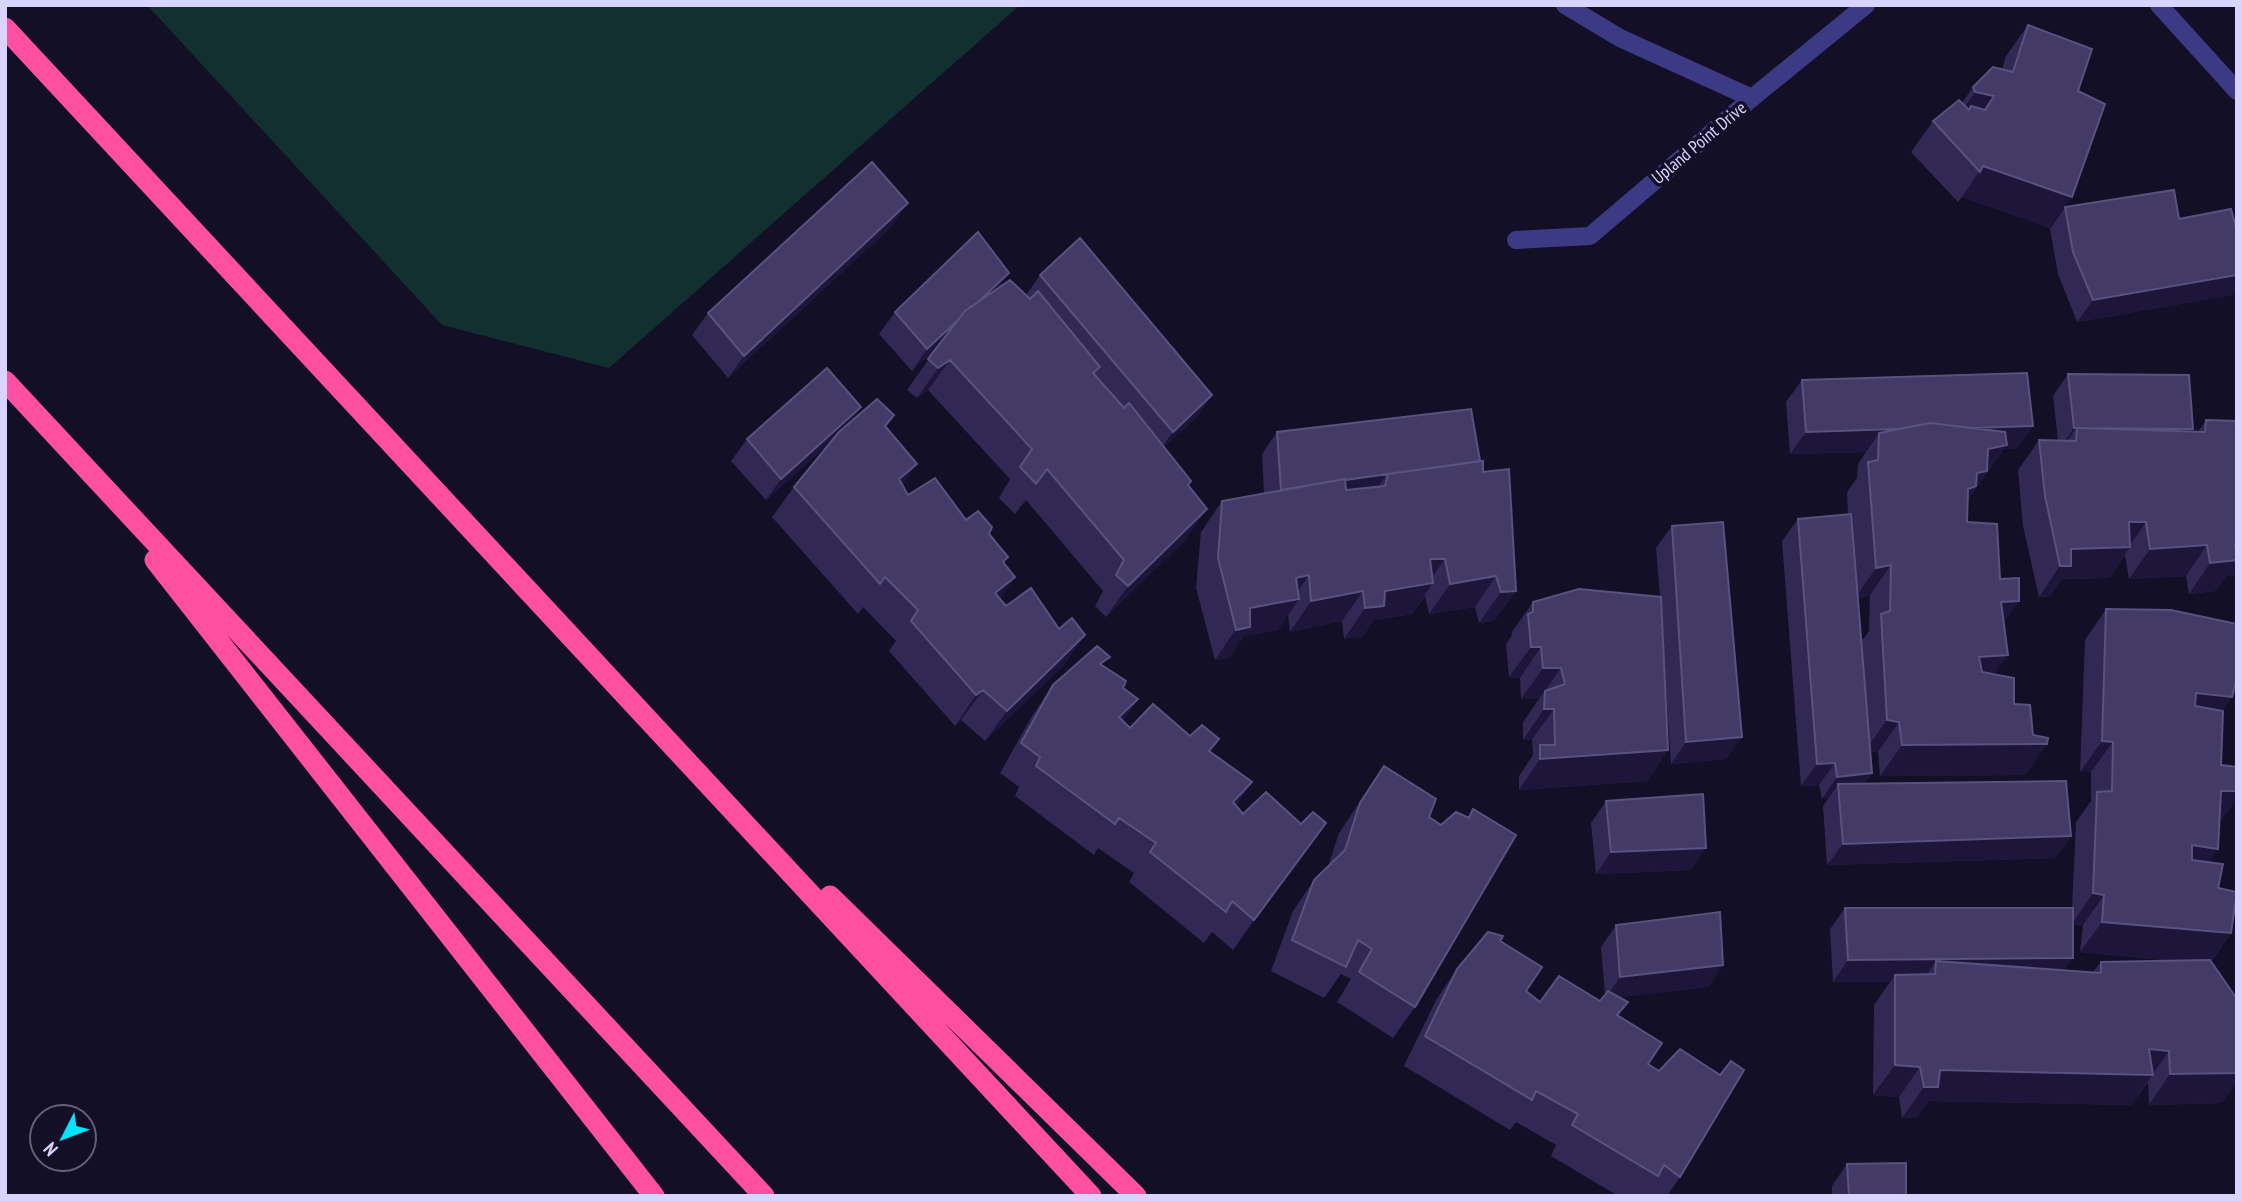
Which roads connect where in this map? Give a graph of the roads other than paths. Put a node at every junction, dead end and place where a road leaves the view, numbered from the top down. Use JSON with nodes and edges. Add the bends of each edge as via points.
{"nodes":[{"id":1,"x":1565,"y":5,"type":"edge"},
{"id":2,"x":1866,"y":5,"type":"edge"},
{"id":3,"x":2159,"y":5,"type":"edge"},
{"id":4,"x":5,"y":28,"type":"edge"},
{"id":5,"x":2237,"y":91,"type":"edge"},
{"id":6,"x":1752,"y":98,"type":"junction"},
{"id":7,"x":1516,"y":240,"type":"dead end"},
{"id":8,"x":5,"y":382,"type":"edge"},
{"id":9,"x":63,"y":443,"type":"junction"},
{"id":10,"x":619,"y":690,"type":"junction"},
{"id":11,"x":654,"y":1196,"type":"edge"},
{"id":12,"x":764,"y":1196,"type":"edge"},
{"id":13,"x":1091,"y":1196,"type":"edge"},
{"id":14,"x":1136,"y":1196,"type":"edge"}],
"edges":[{"from":1,"to":6,"type":"street","via":[[1620,38]]},
{"from":2,"to":6,"type":"street","name":"Upland Point Drive"},
{"from":3,"to":5,"type":"street"},
{"from":4,"to":10,"type":"highway"},
{"from":6,"to":7,"type":"street","name":"Upland Point Drive","via":[[1590,236]]},
{"from":8,"to":9,"type":"highway"},
{"from":9,"to":11,"type":"highway"},
{"from":9,"to":12,"type":"highway"},
{"from":10,"to":13,"type":"highway"},
{"from":10,"to":14,"type":"highway"}]}
